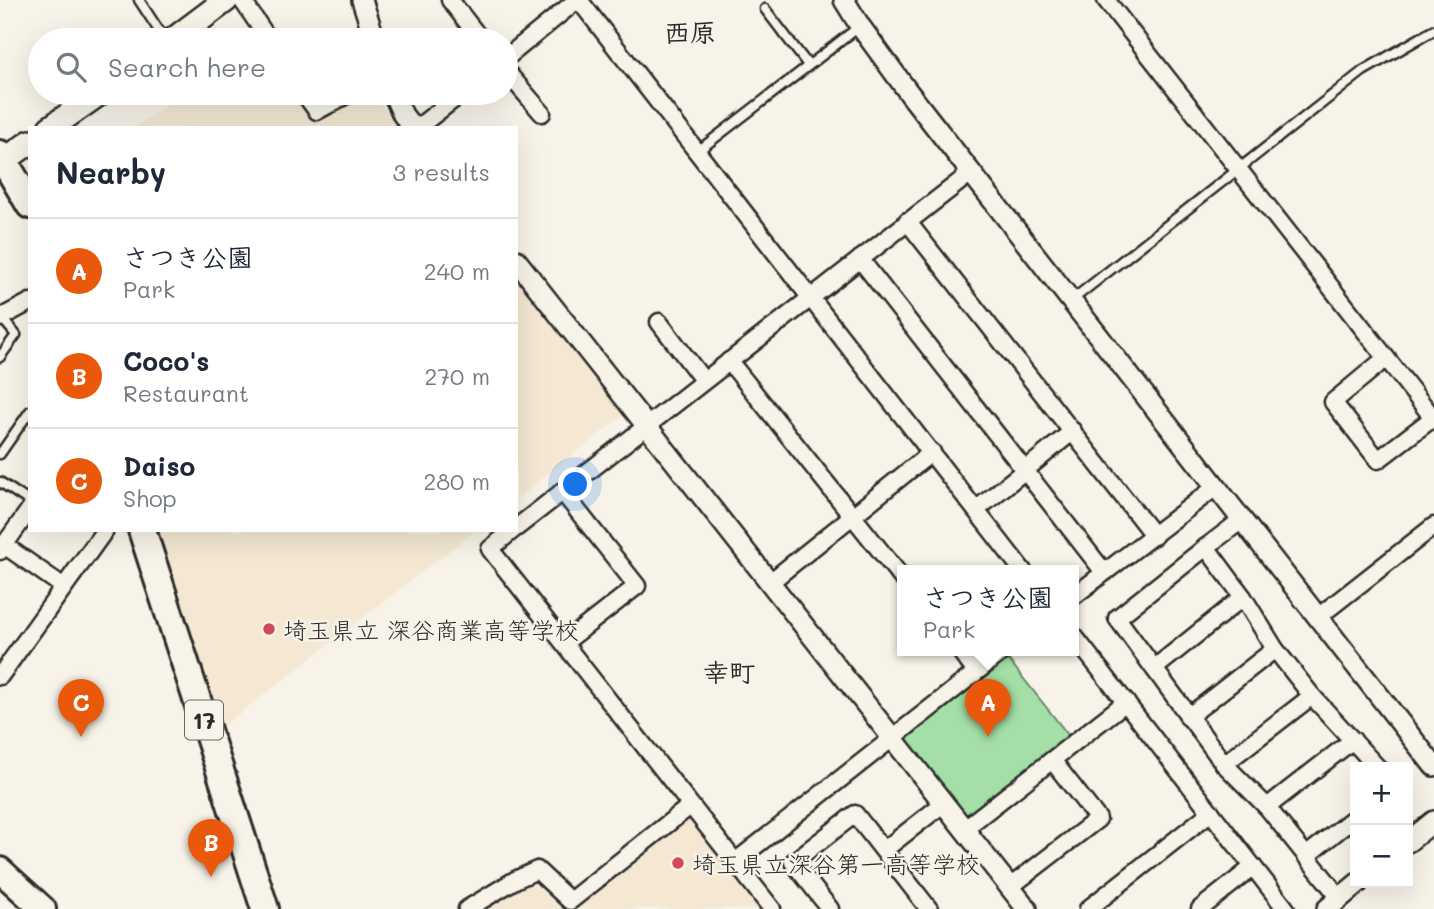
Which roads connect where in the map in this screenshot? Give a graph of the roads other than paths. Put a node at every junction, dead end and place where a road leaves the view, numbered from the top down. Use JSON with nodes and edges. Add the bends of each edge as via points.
{"nodes":[{"id":1,"x":139,"y":0,"type":"edge"},
{"id":2,"x":226,"y":0,"type":"edge"},
{"id":3,"x":242,"y":0,"type":"edge"},
{"id":4,"x":362,"y":0,"type":"edge"},
{"id":5,"x":450,"y":0,"type":"edge"},
{"id":6,"x":578,"y":0,"type":"edge"},
{"id":7,"x":844,"y":0,"type":"edge"},
{"id":8,"x":1106,"y":0,"type":"edge"},
{"id":9,"x":765,"y":9,"type":"dead end"},
{"id":10,"x":860,"y":26,"type":"junction"},
{"id":11,"x":157,"y":28,"type":"edge"},
{"id":12,"x":189,"y":28,"type":"edge"},
{"id":13,"x":261,"y":28,"type":"edge"},
{"id":14,"x":372,"y":28,"type":"edge"},
{"id":15,"x":472,"y":28,"type":"edge"},
{"id":16,"x":1434,"y":30,"type":"edge"},
{"id":17,"x":518,"y":48,"type":"edge"},
{"id":18,"x":808,"y":65,"type":"junction"},
{"id":19,"x":518,"y":85,"type":"edge"},
{"id":20,"x":83,"y":105,"type":"edge"},
{"id":21,"x":313,"y":105,"type":"edge"},
{"id":22,"x":328,"y":105,"type":"edge"},
{"id":23,"x":398,"y":105,"type":"edge"},
{"id":24,"x":446,"y":105,"type":"edge"},
{"id":25,"x":542,"y":113,"type":"dead end"},
{"id":26,"x":53,"y":126,"type":"edge"},
{"id":27,"x":413,"y":126,"type":"edge"},
{"id":28,"x":418,"y":126,"type":"edge"},
{"id":29,"x":28,"y":143,"type":"edge"},
{"id":30,"x":698,"y":151,"type":"junction"},
{"id":31,"x":2,"y":159,"type":"edge"},
{"id":32,"x":1238,"y":170,"type":"junction"},
{"id":33,"x":972,"y":172,"type":"junction"},
{"id":34,"x":28,"y":202,"type":"edge"},
{"id":35,"x":907,"y":221,"type":"junction"},
{"id":36,"x":860,"y":259,"type":"junction"},
{"id":37,"x":518,"y":263,"type":"edge"},
{"id":38,"x":812,"y":297,"type":"junction"},
{"id":39,"x":1072,"y":300,"type":"junction"},
{"id":40,"x":28,"y":303,"type":"edge"},
{"id":41,"x":1,"y":318,"type":"edge"},
{"id":42,"x":659,"y":322,"type":"dead end"},
{"id":43,"x":0,"y":357,"type":"edge"},
{"id":44,"x":1387,"y":358,"type":"junction"},
{"id":45,"x":729,"y":361,"type":"junction"},
{"id":46,"x":703,"y":380,"type":"junction"},
{"id":47,"x":28,"y":414,"type":"edge"},
{"id":48,"x":1433,"y":419,"type":"edge"},
{"id":49,"x":646,"y":425,"type":"junction"},
{"id":50,"x":1073,"y":431,"type":"junction"},
{"id":51,"x":932,"y":452,"type":"junction"},
{"id":52,"x":0,"y":454,"type":"edge"},
{"id":53,"x":1024,"y":470,"type":"junction"},
{"id":54,"x":0,"y":482,"type":"edge"},
{"id":55,"x":1217,"y":486,"type":"junction"},
{"id":56,"x":562,"y":491,"type":"junction"},
{"id":57,"x":28,"y":501,"type":"edge"},
{"id":58,"x":976,"y":510,"type":"junction"},
{"id":59,"x":28,"y":512,"type":"edge"},
{"id":60,"x":853,"y":516,"type":"junction"},
{"id":61,"x":1243,"y":519,"type":"junction"},
{"id":62,"x":1434,"y":526,"type":"edge"},
{"id":63,"x":518,"y":527,"type":"edge"},
{"id":64,"x":104,"y":532,"type":"edge"},
{"id":65,"x":143,"y":532,"type":"edge"},
{"id":66,"x":511,"y":532,"type":"edge"},
{"id":67,"x":1154,"y":536,"type":"junction"},
{"id":68,"x":1206,"y":547,"type":"junction"},
{"id":69,"x":2,"y":548,"type":"edge"},
{"id":70,"x":1018,"y":565,"type":"edge"},
{"id":71,"x":897,"y":572,"type":"edge"},
{"id":72,"x":1104,"y":572,"type":"junction"},
{"id":73,"x":769,"y":583,"type":"junction"},
{"id":74,"x":64,"y":587,"type":"junction"},
{"id":75,"x":1079,"y":592,"type":"edge"},
{"id":76,"x":1244,"y":597,"type":"junction"},
{"id":77,"x":1318,"y":617,"type":"junction"},
{"id":78,"x":1079,"y":642,"type":"edge"},
{"id":79,"x":564,"y":643,"type":"junction"},
{"id":80,"x":1275,"y":649,"type":"junction"},
{"id":81,"x":964,"y":656,"type":"edge"},
{"id":82,"x":997,"y":656,"type":"edge"},
{"id":83,"x":1156,"y":667,"type":"junction"},
{"id":84,"x":976,"y":672,"type":"junction"},
{"id":85,"x":0,"y":676,"type":"edge"},
{"id":86,"x":1312,"y":695,"type":"junction"},
{"id":87,"x":1126,"y":702,"type":"junction"},
{"id":88,"x":1188,"y":717,"type":"junction"},
{"id":89,"x":892,"y":737,"type":"junction"},
{"id":90,"x":1353,"y":740,"type":"junction"},
{"id":91,"x":1052,"y":760,"type":"junction"},
{"id":92,"x":1373,"y":762,"type":"edge"},
{"id":93,"x":1224,"y":764,"type":"junction"},
{"id":94,"x":1434,"y":766,"type":"edge"},
{"id":95,"x":944,"y":803,"type":"junction"},
{"id":96,"x":690,"y":806,"type":"junction"},
{"id":97,"x":1267,"y":807,"type":"junction"},
{"id":98,"x":1211,"y":812,"type":"junction"},
{"id":99,"x":1350,"y":821,"type":"edge"},
{"id":100,"x":1434,"y":821,"type":"edge"},
{"id":101,"x":964,"y":829,"type":"junction"},
{"id":102,"x":1413,"y":838,"type":"edge"},
{"id":103,"x":884,"y":850,"type":"junction"},
{"id":104,"x":1306,"y":856,"type":"junction"},
{"id":105,"x":735,"y":862,"type":"junction"},
{"id":106,"x":1254,"y":867,"type":"junction"},
{"id":107,"x":0,"y":870,"type":"edge"},
{"id":108,"x":1353,"y":888,"type":"edge"},
{"id":109,"x":1016,"y":901,"type":"edge"},
{"id":110,"x":1333,"y":904,"type":"edge"},
{"id":111,"x":43,"y":909,"type":"edge"},
{"id":112,"x":265,"y":909,"type":"edge"},
{"id":113,"x":467,"y":909,"type":"edge"},
{"id":114,"x":772,"y":909,"type":"edge"},
{"id":115,"x":830,"y":909,"type":"edge"},
{"id":116,"x":929,"y":909,"type":"edge"},
{"id":117,"x":1087,"y":909,"type":"edge"},
{"id":118,"x":1200,"y":909,"type":"edge"},
{"id":119,"x":1286,"y":909,"type":"edge"}],
"edges":[{"from":1,"to":11,"type":"lane"},
{"from":2,"to":12,"type":"main road"},
{"from":3,"to":13,"type":"street"},
{"from":4,"to":14,"type":"street"},
{"from":5,"to":15,"type":"street"},
{"from":6,"to":17,"type":"street"},
{"from":6,"to":30,"type":"street"},
{"from":7,"to":10,"type":"street"},
{"from":8,"to":32,"type":"street"},
{"from":9,"to":18,"type":"lane"},
{"from":10,"to":18,"type":"lane"},
{"from":10,"to":33,"type":"street"},
{"from":16,"to":32,"type":"lane","via":[[1363,71]]},
{"from":18,"to":30,"type":"lane"},
{"from":19,"to":25,"type":"street"},
{"from":20,"to":26,"type":"main road"},
{"from":21,"to":22,"type":"street","via":[[317,111]]},
{"from":23,"to":27,"type":"street"},
{"from":24,"to":28,"type":"street"},
{"from":29,"to":31,"type":"main road"},
{"from":30,"to":38,"type":"street"},
{"from":31,"to":34,"type":"highway"},
{"from":32,"to":39,"type":"lane"},
{"from":32,"to":44,"type":"street"},
{"from":33,"to":35,"type":"street"},
{"from":33,"to":39,"type":"street"},
{"from":35,"to":36,"type":"street"},
{"from":35,"to":50,"type":"street"},
{"from":36,"to":38,"type":"street"},
{"from":36,"to":53,"type":"street"},
{"from":37,"to":49,"type":"street"},
{"from":38,"to":45,"type":"street"},
{"from":38,"to":51,"type":"street"},
{"from":39,"to":55,"type":"street"},
{"from":40,"to":41,"type":"street"},
{"from":41,"to":43,"type":"lane","via":[[16,335]]},
{"from":42,"to":46,"type":"street"},
{"from":44,"to":48,"type":"street"},
{"from":44,"to":48,"type":"street","via":[[1333,402],[1378,460]]},
{"from":45,"to":46,"type":"street"},
{"from":45,"to":60,"type":"street"},
{"from":46,"to":49,"type":"street"},
{"from":47,"to":52,"type":"lane"},
{"from":49,"to":56,"type":"street"},
{"from":49,"to":73,"type":"street"},
{"from":50,"to":53,"type":"street"},
{"from":50,"to":67,"type":"street"},
{"from":51,"to":58,"type":"street"},
{"from":51,"to":60,"type":"street"},
{"from":53,"to":58,"type":"street"},
{"from":53,"to":72,"type":"street"},
{"from":54,"to":57,"type":"lane"},
{"from":55,"to":61,"type":"street"},
{"from":55,"to":67,"type":"street"},
{"from":56,"to":63,"type":"street"},
{"from":56,"to":79,"type":"street","via":[[637,586]]},
{"from":58,"to":70,"type":"street"},
{"from":59,"to":69,"type":"street"},
{"from":60,"to":71,"type":"street"},
{"from":60,"to":73,"type":"street"},
{"from":61,"to":68,"type":"street"},
{"from":61,"to":77,"type":"street"},
{"from":62,"to":77,"type":"street"},
{"from":64,"to":74,"type":"street"},
{"from":65,"to":112,"type":"highway","number":"17"},
{"from":66,"to":79,"type":"street","via":[[490,549]]},
{"from":67,"to":72,"type":"street"},
{"from":68,"to":76,"type":"street"},
{"from":68,"to":83,"type":"street","via":[[1117,618]]},
{"from":69,"to":74,"type":"street"},
{"from":72,"to":75,"type":"street"},
{"from":73,"to":89,"type":"street"},
{"from":74,"to":85,"type":"street"},
{"from":76,"to":80,"type":"street"},
{"from":76,"to":83,"type":"street"},
{"from":77,"to":94,"type":"street"},
{"from":78,"to":87,"type":"street"},
{"from":79,"to":96,"type":"street"},
{"from":80,"to":86,"type":"street"},
{"from":80,"to":88,"type":"street"},
{"from":81,"to":84,"type":"street"},
{"from":82,"to":84,"type":"street"},
{"from":83,"to":88,"type":"street"},
{"from":84,"to":89,"type":"street"},
{"from":86,"to":90,"type":"street"},
{"from":86,"to":93,"type":"street"},
{"from":87,"to":91,"type":"street"},
{"from":87,"to":98,"type":"street"},
{"from":88,"to":93,"type":"street"},
{"from":89,"to":95,"type":"street"},
{"from":89,"to":105,"type":"street"},
{"from":90,"to":92,"type":"street"},
{"from":90,"to":97,"type":"street"},
{"from":91,"to":101,"type":"street"},
{"from":91,"to":109,"type":"street","via":[[1098,819]]},
{"from":93,"to":97,"type":"street"},
{"from":95,"to":101,"type":"street"},
{"from":95,"to":103,"type":"street"},
{"from":96,"to":105,"type":"street"},
{"from":96,"to":113,"type":"street","via":[[570,901],[537,870]]},
{"from":97,"to":104,"type":"street"},
{"from":98,"to":106,"type":"street"},
{"from":98,"to":117,"type":"street"},
{"from":99,"to":104,"type":"street"},
{"from":100,"to":102,"type":"street"},
{"from":101,"to":109,"type":"street"},
{"from":103,"to":115,"type":"street","via":[[855,814],[793,862]]},
{"from":103,"to":116,"type":"street"},
{"from":104,"to":110,"type":"street"},
{"from":105,"to":114,"type":"street"},
{"from":106,"to":118,"type":"street"},
{"from":106,"to":119,"type":"street"},
{"from":107,"to":111,"type":"main road"},
{"from":108,"to":110,"type":"street"}]}
